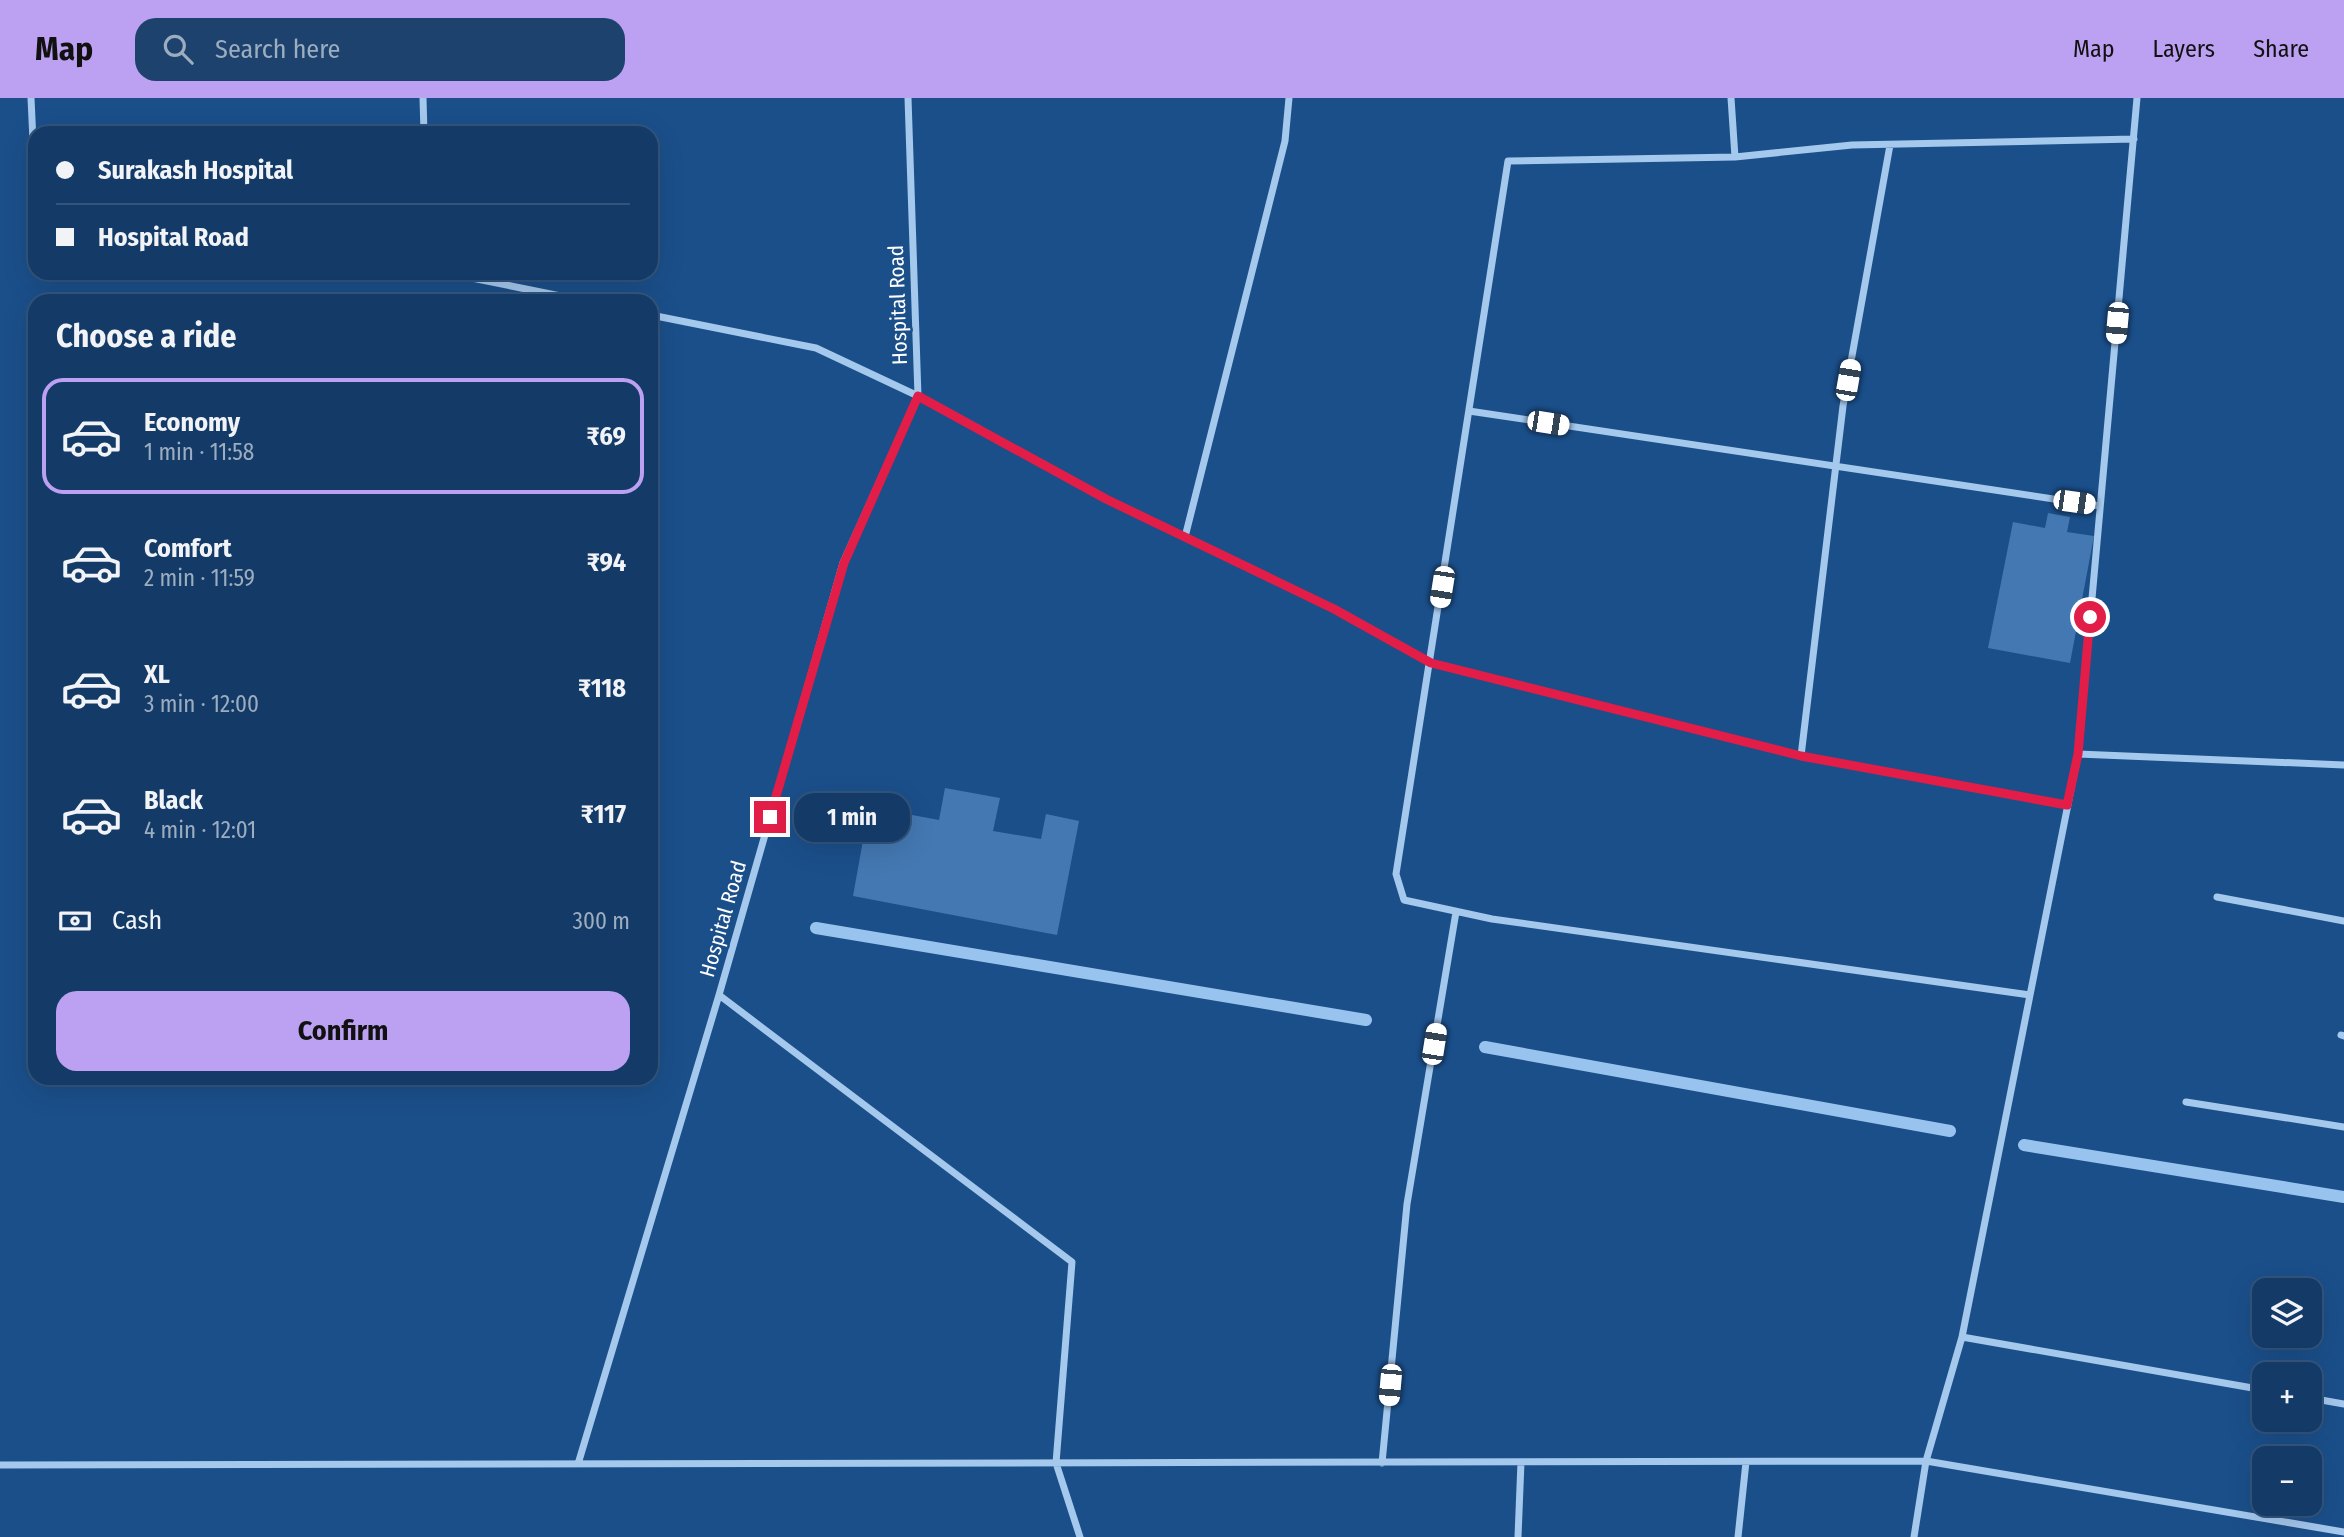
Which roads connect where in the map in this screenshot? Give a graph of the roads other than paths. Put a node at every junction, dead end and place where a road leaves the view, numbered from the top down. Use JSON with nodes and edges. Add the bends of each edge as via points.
{"nodes":[{"id":1,"x":31,"y":98,"type":"edge"},
{"id":2,"x":423,"y":98,"type":"edge"},
{"id":3,"x":908,"y":98,"type":"edge"},
{"id":4,"x":1289,"y":98,"type":"edge"},
{"id":5,"x":1731,"y":98,"type":"edge"},
{"id":6,"x":2137,"y":98,"type":"edge"},
{"id":7,"x":32,"y":126,"type":"edge"},
{"id":8,"x":424,"y":126,"type":"edge"},
{"id":9,"x":2134,"y":139,"type":"junction"},
{"id":10,"x":1890,"y":145,"type":"junction"},
{"id":11,"x":1735,"y":157,"type":"junction"},
{"id":12,"x":481,"y":280,"type":"edge"},
{"id":13,"x":550,"y":294,"type":"edge"},
{"id":14,"x":658,"y":315,"type":"edge"},
{"id":15,"x":918,"y":396,"type":"junction"},
{"id":16,"x":1469,"y":411,"type":"junction"},
{"id":17,"x":1835,"y":467,"type":"junction"},
{"id":18,"x":2100,"y":506,"type":"junction"},
{"id":19,"x":1185,"y":537,"type":"junction"},
{"id":20,"x":1431,"y":663,"type":"junction"},
{"id":21,"x":2078,"y":754,"type":"junction"},
{"id":22,"x":1801,"y":756,"type":"junction"},
{"id":23,"x":2344,"y":765,"type":"edge"},
{"id":24,"x":2067,"y":805,"type":"junction"},
{"id":25,"x":2217,"y":897,"type":"dead end"},
{"id":26,"x":1456,"y":912,"type":"junction"},
{"id":27,"x":2344,"y":921,"type":"edge"},
{"id":28,"x":719,"y":995,"type":"junction"},
{"id":29,"x":2030,"y":995,"type":"junction"},
{"id":30,"x":2186,"y":1102,"type":"dead end"},
{"id":31,"x":2344,"y":1127,"type":"edge"},
{"id":32,"x":1962,"y":1338,"type":"junction"},
{"id":33,"x":2252,"y":1388,"type":"edge"},
{"id":34,"x":2322,"y":1400,"type":"edge"},
{"id":35,"x":2344,"y":1404,"type":"edge"},
{"id":36,"x":1926,"y":1461,"type":"junction"},
{"id":37,"x":1521,"y":1462,"type":"junction"},
{"id":38,"x":1746,"y":1462,"type":"junction"},
{"id":39,"x":1056,"y":1463,"type":"junction"},
{"id":40,"x":1382,"y":1463,"type":"junction"},
{"id":41,"x":578,"y":1464,"type":"junction"},
{"id":42,"x":0,"y":1465,"type":"edge"},
{"id":43,"x":2344,"y":1532,"type":"edge"},
{"id":44,"x":1080,"y":1537,"type":"edge"},
{"id":45,"x":1518,"y":1537,"type":"edge"},
{"id":46,"x":1738,"y":1537,"type":"edge"},
{"id":47,"x":1914,"y":1537,"type":"edge"}],
"edges":[{"from":1,"to":7,"type":"street"},
{"from":2,"to":8,"type":"street"},
{"from":3,"to":15,"type":"street","name":"Hospital Road"},
{"from":4,"to":19,"type":"street","via":[[1285,141]]},
{"from":5,"to":11,"type":"street"},
{"from":6,"to":9,"type":"street"},
{"from":9,"to":10,"type":"street"},
{"from":9,"to":18,"type":"street"},
{"from":10,"to":11,"type":"street"},
{"from":10,"to":17,"type":"street"},
{"from":11,"to":16,"type":"street","via":[[1508,161]]},
{"from":12,"to":13,"type":"street"},
{"from":14,"to":15,"type":"street","via":[[816,348]]},
{"from":15,"to":19,"type":"street"},
{"from":15,"to":28,"type":"street","name":"Hospital Road","via":[[844,563]]},
{"from":16,"to":17,"type":"street"},
{"from":16,"to":20,"type":"street"},
{"from":17,"to":18,"type":"street"},
{"from":17,"to":22,"type":"street"},
{"from":18,"to":21,"type":"street"},
{"from":19,"to":20,"type":"street","via":[[1334,609]]},
{"from":20,"to":22,"type":"street"},
{"from":20,"to":26,"type":"street","via":[[1396,874],[1404,900]]},
{"from":21,"to":23,"type":"street"},
{"from":21,"to":24,"type":"street"},
{"from":22,"to":24,"type":"street"},
{"from":24,"to":29,"type":"street"},
{"from":25,"to":27,"type":"street"},
{"from":26,"to":29,"type":"street"},
{"from":26,"to":40,"type":"street","via":[[1407,1204]]},
{"from":28,"to":39,"type":"street","via":[[1072,1262]]},
{"from":28,"to":41,"type":"street","name":"Hospital Road"},
{"from":29,"to":32,"type":"street"},
{"from":30,"to":31,"type":"street"},
{"from":32,"to":33,"type":"street"},
{"from":32,"to":36,"type":"street"},
{"from":34,"to":35,"type":"street"},
{"from":36,"to":38,"type":"street"},
{"from":36,"to":43,"type":"street"},
{"from":36,"to":47,"type":"street"},
{"from":37,"to":38,"type":"street"},
{"from":37,"to":40,"type":"street"},
{"from":37,"to":45,"type":"street"},
{"from":38,"to":46,"type":"street"},
{"from":39,"to":40,"type":"street"},
{"from":39,"to":41,"type":"street"},
{"from":39,"to":44,"type":"street"},
{"from":41,"to":42,"type":"street"}]}
